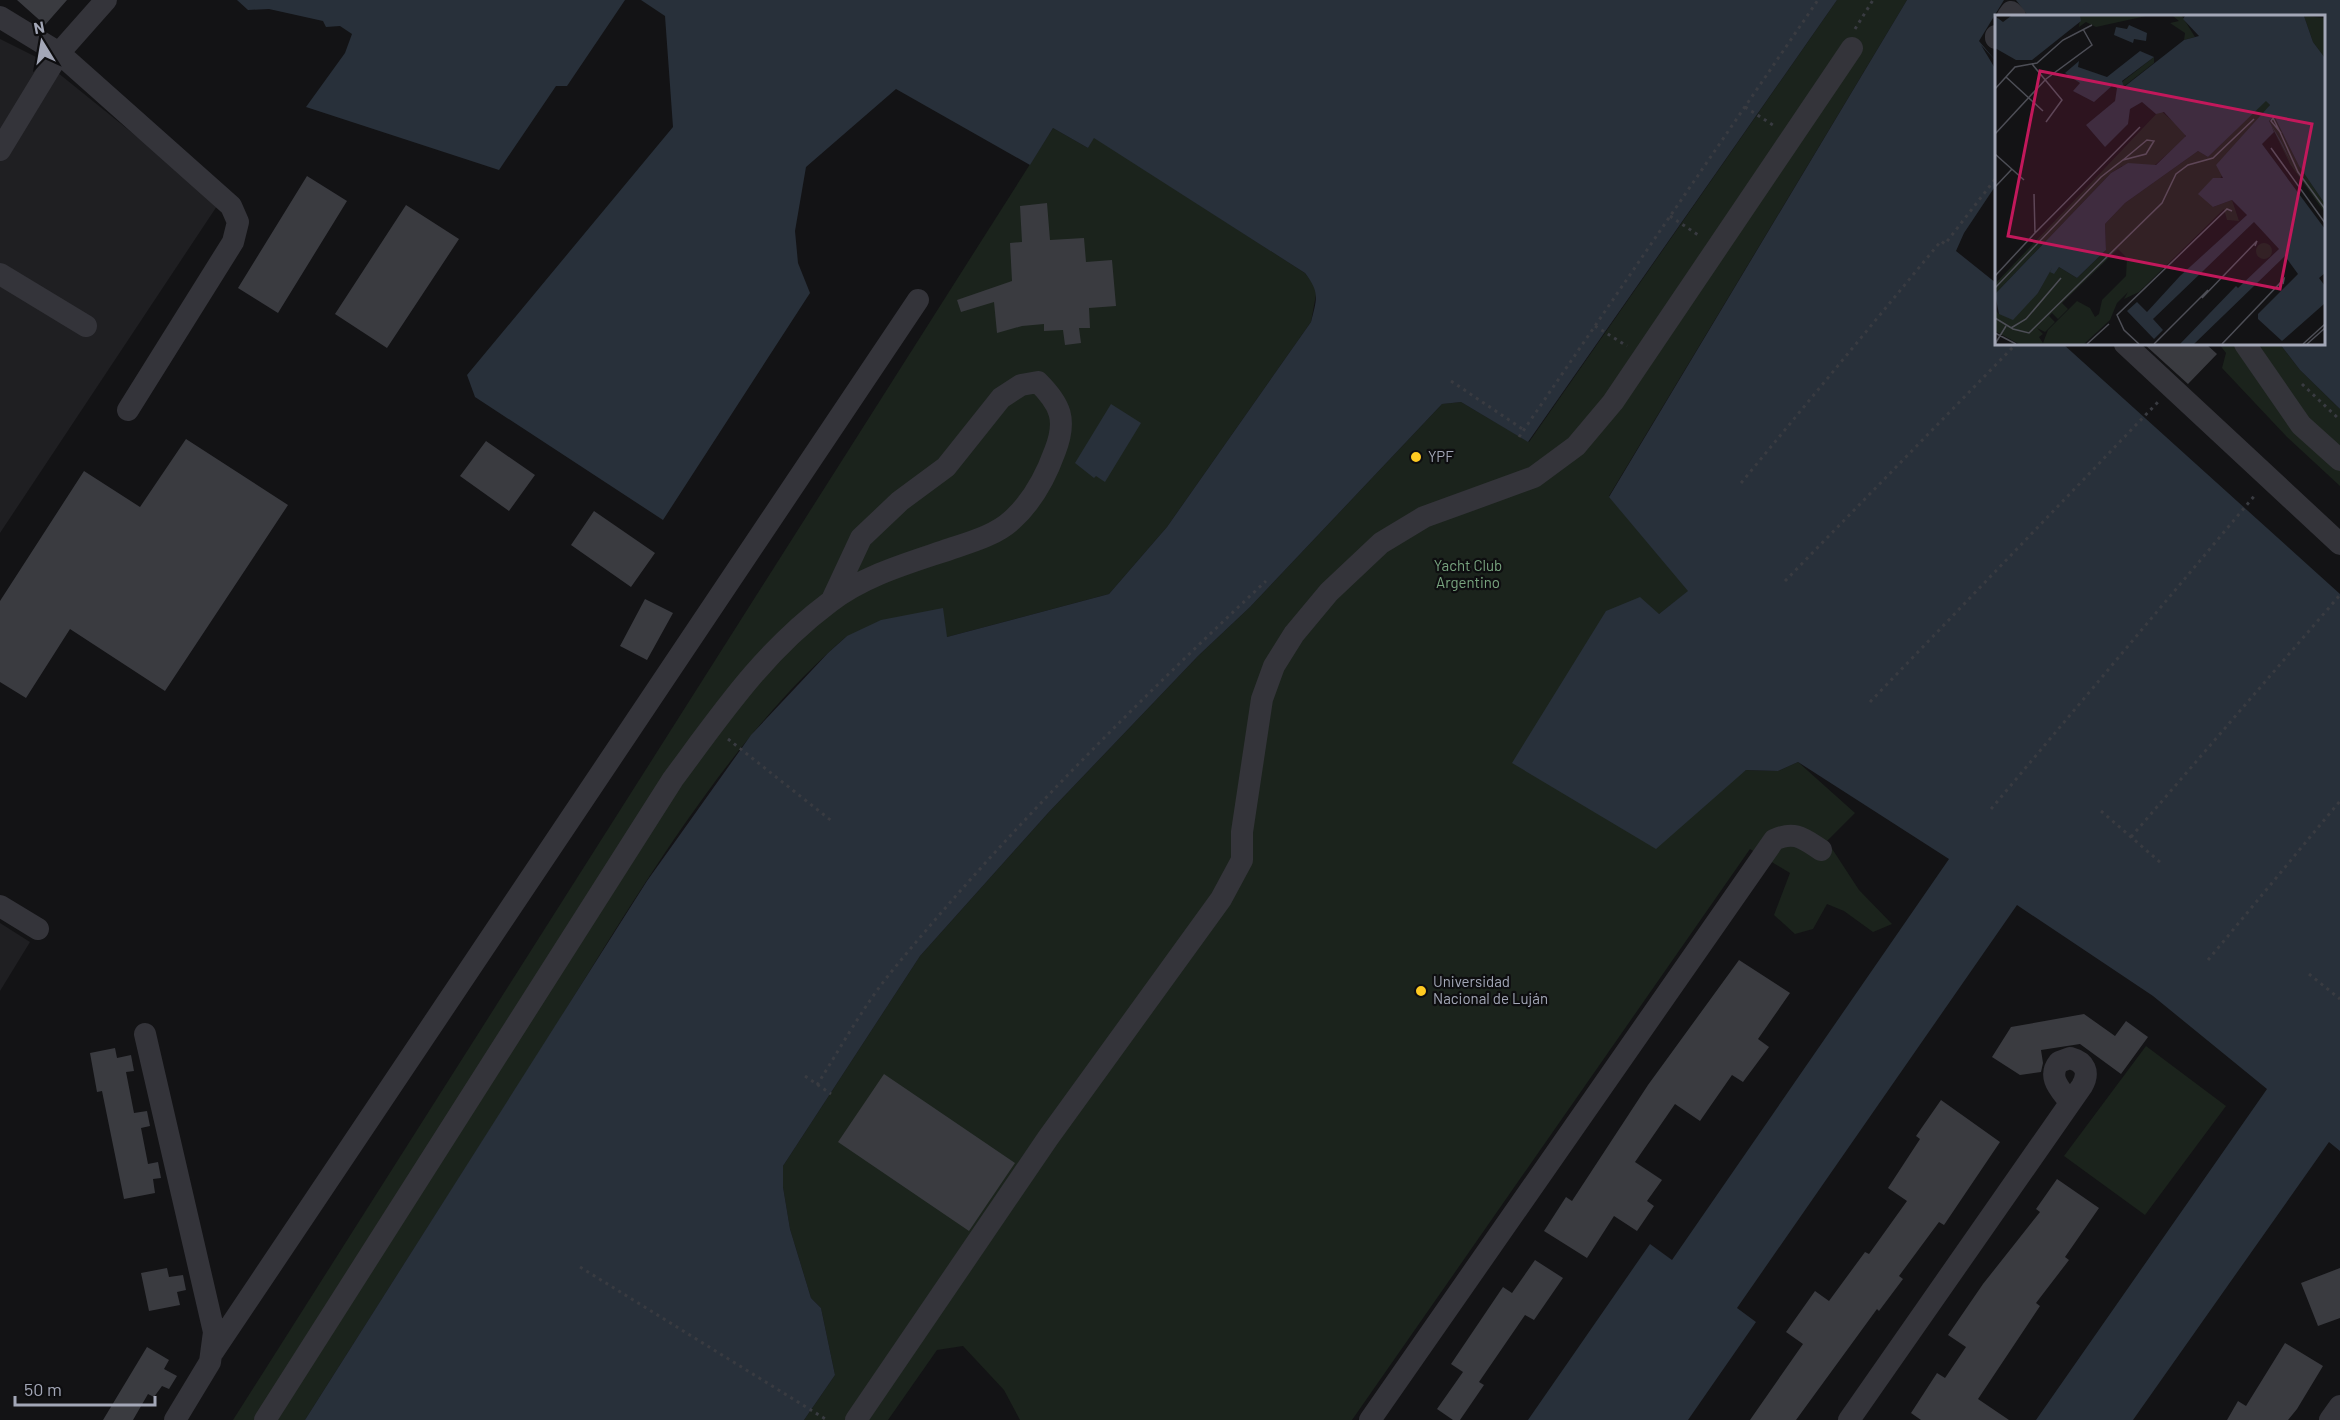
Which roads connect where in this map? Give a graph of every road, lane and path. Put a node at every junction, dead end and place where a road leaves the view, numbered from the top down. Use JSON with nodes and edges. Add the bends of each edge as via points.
{"nodes":[{"id":1,"x":106,"y":0,"type":"edge"},
{"id":2,"x":1818,"y":0,"type":"edge"},
{"id":3,"x":1873,"y":0,"type":"edge"},
{"id":4,"x":0,"y":17,"type":"edge"},
{"id":5,"x":1852,"y":48,"type":"joint"},
{"id":6,"x":59,"y":53,"type":"junction"},
{"id":7,"x":1745,"y":107,"type":"junction"},
{"id":8,"x":1758,"y":116,"type":"dead end"},
{"id":9,"x":0,"y":150,"type":"edge"},
{"id":10,"x":1995,"y":179,"type":"edge"},
{"id":11,"x":1670,"y":216,"type":"junction"},
{"id":12,"x":1682,"y":224,"type":"dead end"},
{"id":13,"x":0,"y":274,"type":"edge"},
{"id":14,"x":918,"y":300,"type":"dead end"},
{"id":15,"x":86,"y":326,"type":"dead end"},
{"id":16,"x":1595,"y":326,"type":"junction"},
{"id":17,"x":2015,"y":345,"type":"edge"},
{"id":18,"x":2126,"y":345,"type":"edge"},
{"id":19,"x":2246,"y":345,"type":"edge"},
{"id":20,"x":1644,"y":356,"type":"junction"},
{"id":21,"x":1451,"y":381,"type":"dead end"},
{"id":22,"x":2302,"y":384,"type":"dead end"},
{"id":23,"x":2159,"y":401,"type":"dead end"},
{"id":24,"x":128,"y":410,"type":"dead end"},
{"id":25,"x":2340,"y":420,"type":"edge"},
{"id":26,"x":1524,"y":430,"type":"junction"},
{"id":27,"x":1519,"y":437,"type":"dead end"},
{"id":28,"x":2340,"y":460,"type":"edge"},
{"id":29,"x":1741,"y":483,"type":"dead end"},
{"id":30,"x":2259,"y":490,"type":"dead end"},
{"id":31,"x":2340,"y":544,"type":"edge"},
{"id":32,"x":1266,"y":581,"type":"dead end"},
{"id":33,"x":1785,"y":581,"type":"dead end"},
{"id":34,"x":2340,"y":595,"type":"edge"},
{"id":35,"x":832,"y":600,"type":"junction"},
{"id":36,"x":1870,"y":702,"type":"dead end"},
{"id":37,"x":741,"y":749,"type":"dead end"},
{"id":38,"x":2340,"y":801,"type":"edge"},
{"id":39,"x":1991,"y":809,"type":"dead end"},
{"id":40,"x":2102,"y":812,"type":"dead end"},
{"id":41,"x":833,"y":822,"type":"dead end"},
{"id":42,"x":2131,"y":837,"type":"junction"},
{"id":43,"x":1821,"y":850,"type":"dead end"},
{"id":44,"x":2161,"y":863,"type":"dead end"},
{"id":45,"x":0,"y":906,"type":"edge"},
{"id":46,"x":38,"y":929,"type":"dead end"},
{"id":47,"x":2208,"y":960,"type":"dead end"},
{"id":48,"x":2309,"y":974,"type":"dead end"},
{"id":49,"x":2340,"y":989,"type":"edge"},
{"id":50,"x":2335,"y":995,"type":"junction"},
{"id":51,"x":2340,"y":999,"type":"edge"},
{"id":52,"x":145,"y":1034,"type":"dead end"},
{"id":53,"x":805,"y":1076,"type":"dead end"},
{"id":54,"x":817,"y":1084,"type":"junction"},
{"id":55,"x":831,"y":1094,"type":"dead end"},
{"id":56,"x":2069,"y":1101,"type":"dead end"},
{"id":57,"x":580,"y":1267,"type":"dead end"},
{"id":58,"x":213,"y":1352,"type":"junction"},
{"id":59,"x":2340,"y":1406,"type":"edge"},
{"id":60,"x":175,"y":1420,"type":"edge"},
{"id":61,"x":265,"y":1420,"type":"edge"},
{"id":62,"x":827,"y":1420,"type":"edge"},
{"id":63,"x":856,"y":1420,"type":"edge"},
{"id":64,"x":1370,"y":1420,"type":"edge"},
{"id":65,"x":1850,"y":1420,"type":"edge"},
{"id":66,"x":2330,"y":1420,"type":"edge"}],
"edges":[{"from":1,"to":6,"type":"street"},
{"from":2,"to":7,"type":"path"},
{"from":3,"to":5,"type":"path","via":[[1856,27]]},
{"from":4,"to":6,"type":"street"},
{"from":5,"to":20,"type":"street"},
{"from":6,"to":9,"type":"street"},
{"from":6,"to":24,"type":"street","via":[[231,206],[238,222],[233,242]]},
{"from":7,"to":8,"type":"path"},
{"from":7,"to":11,"type":"path"},
{"from":10,"to":29,"type":"path","via":[[1946,244],[1941,241]]},
{"from":11,"to":12,"type":"path"},
{"from":11,"to":16,"type":"path"},
{"from":13,"to":15,"type":"street"},
{"from":14,"to":58,"type":"street"},
{"from":16,"to":20,"type":"path"},
{"from":16,"to":26,"type":"path"},
{"from":17,"to":33,"type":"path"},
{"from":18,"to":31,"type":"street"},
{"from":19,"to":28,"type":"street","via":[[2301,424]]},
{"from":20,"to":63,"type":"street","via":[[1594,426],[1557,461],[1514,486],[1424,517],[1381,543],[1329,592],[1294,634],[1274,666],[1262,699],[1242,832],[1242,860],[1221,899],[1048,1138]]},
{"from":21,"to":26,"type":"path"},
{"from":22,"to":25,"type":"path"},
{"from":23,"to":36,"type":"path"},
{"from":26,"to":27,"type":"path"},
{"from":30,"to":39,"type":"path"},
{"from":32,"to":54,"type":"path","via":[[1053,791],[960,894],[890,973]]},
{"from":34,"to":42,"type":"path"},
{"from":35,"to":35,"type":"street","via":[[882,572],[970,543],[1012,520],[1047,473],[1058,444],[1062,422],[1055,399],[1038,382],[1021,385],[1001,398],[946,467],[900,501],[861,538]]},
{"from":35,"to":61,"type":"street","via":[[765,657],[673,779]]},
{"from":37,"to":41,"type":"path"},
{"from":38,"to":47,"type":"path"},
{"from":40,"to":42,"type":"path"},
{"from":42,"to":44,"type":"path"},
{"from":43,"to":64,"type":"street","via":[[1797,834],[1774,840]]},
{"from":45,"to":46,"type":"street"},
{"from":48,"to":50,"type":"path"},
{"from":49,"to":50,"type":"path"},
{"from":50,"to":51,"type":"path"},
{"from":52,"to":58,"type":"street","via":[[214,1332]]},
{"from":53,"to":54,"type":"path"},
{"from":54,"to":55,"type":"path"},
{"from":56,"to":65,"type":"street"},
{"from":57,"to":62,"type":"path"},
{"from":58,"to":60,"type":"street"},
{"from":59,"to":66,"type":"street"}]}
